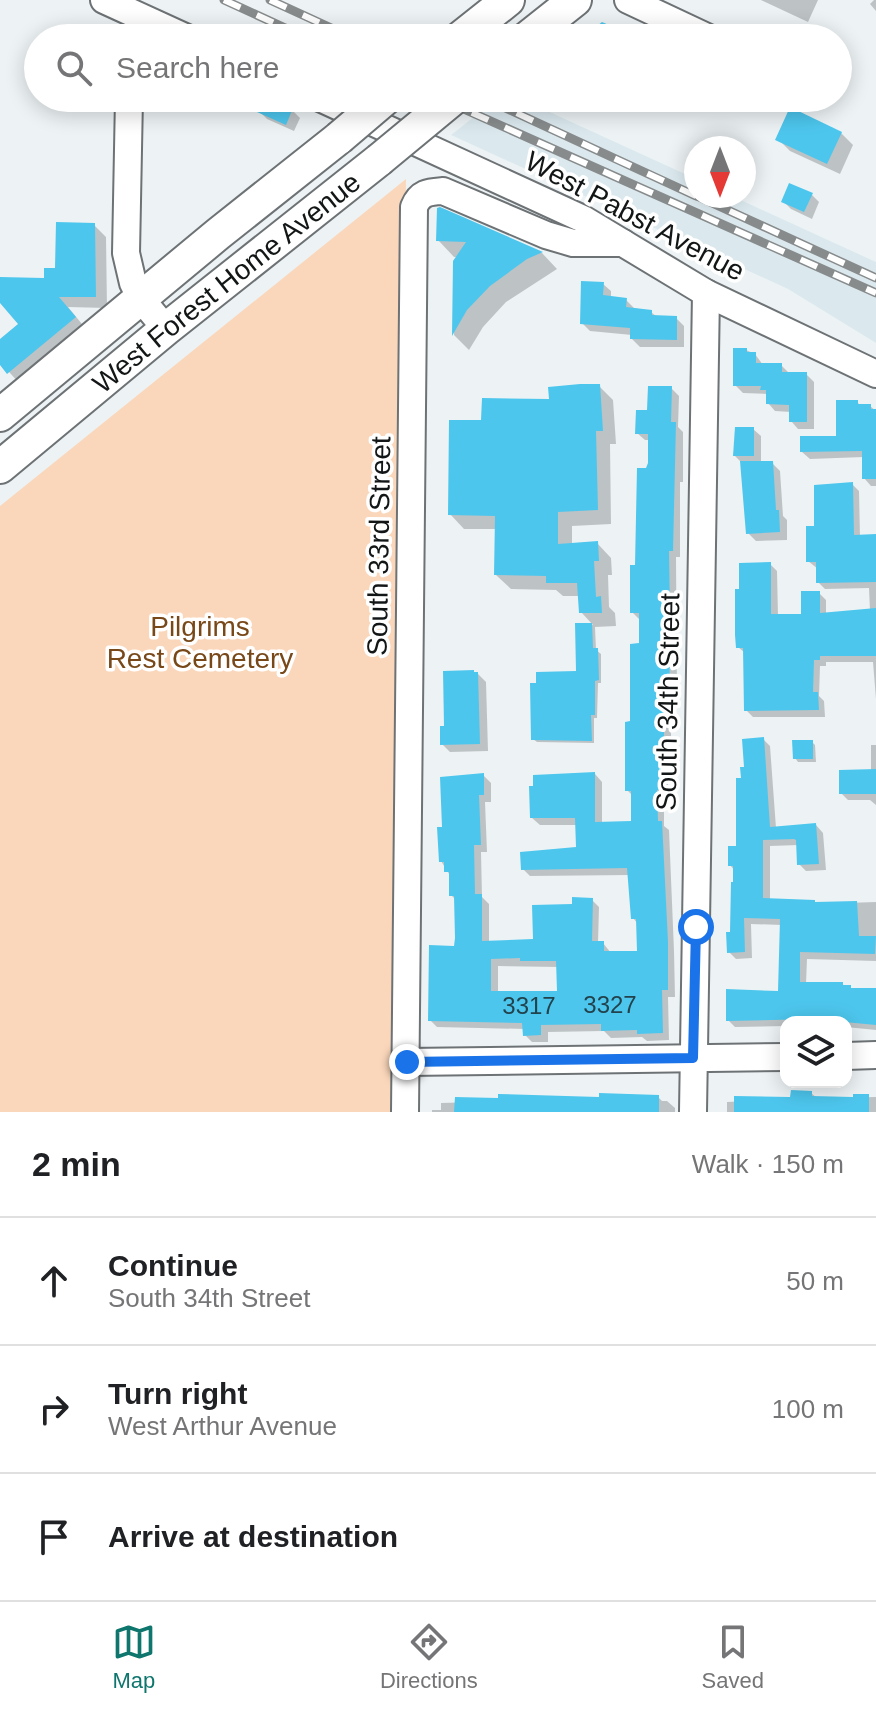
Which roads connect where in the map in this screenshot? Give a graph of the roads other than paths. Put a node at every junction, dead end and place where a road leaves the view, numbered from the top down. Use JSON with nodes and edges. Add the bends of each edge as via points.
{"nodes":[{"id":1,"x":104,"y":0,"type":"edge"},
{"id":2,"x":508,"y":0,"type":"edge"},
{"id":3,"x":575,"y":0,"type":"edge"},
{"id":4,"x":628,"y":0,"type":"edge"},
{"id":5,"x":130,"y":24,"type":"edge"},
{"id":6,"x":478,"y":24,"type":"edge"},
{"id":7,"x":545,"y":24,"type":"edge"},
{"id":8,"x":679,"y":24,"type":"edge"},
{"id":9,"x":129,"y":112,"type":"edge"},
{"id":10,"x":351,"y":112,"type":"edge"},
{"id":11,"x":370,"y":112,"type":"edge"},
{"id":12,"x":437,"y":112,"type":"edge"},
{"id":13,"x":623,"y":243,"type":"junction"},
{"id":14,"x":706,"y":293,"type":"junction"},
{"id":15,"x":141,"y":299,"type":"junction"},
{"id":16,"x":166,"y":329,"type":"junction"},
{"id":17,"x":876,"y":374,"type":"edge"},
{"id":18,"x":0,"y":415,"type":"edge"},
{"id":19,"x":0,"y":467,"type":"edge"},
{"id":20,"x":876,"y":1055,"type":"edge"},
{"id":21,"x":852,"y":1056,"type":"edge"},
{"id":22,"x":780,"y":1057,"type":"edge"},
{"id":23,"x":693,"y":1058,"type":"junction"},
{"id":24,"x":407,"y":1062,"type":"junction"},
{"id":25,"x":405,"y":1112,"type":"edge"},
{"id":26,"x":693,"y":1112,"type":"edge"}],
"edges":[{"from":1,"to":5,"type":"street"},
{"from":2,"to":6,"type":"main road"},
{"from":3,"to":7,"type":"main road"},
{"from":4,"to":8,"type":"street"},
{"from":9,"to":15,"type":"street","via":[[126,253]]},
{"from":10,"to":13,"type":"street","name":"West Pabst Avenue","via":[[544,200]]},
{"from":11,"to":15,"type":"main road","name":"West Forest Home Avenue","bridge":true},
{"from":12,"to":16,"type":"main road","name":"West Forest Home Avenue","bridge":true},
{"from":13,"to":14,"type":"street","name":"West Pabst Avenue"},
{"from":13,"to":24,"type":"street","name":"South 33rd Street","via":[[573,243],[443,191],[427,192],[414,207]]},
{"from":14,"to":17,"type":"street","name":"West Pabst Avenue"},
{"from":14,"to":23,"type":"street","name":"South 34th Street"},
{"from":15,"to":16,"type":"street"},
{"from":15,"to":18,"type":"main road","name":"West Forest Home Avenue"},
{"from":16,"to":19,"type":"main road","name":"West Forest Home Avenue"},
{"from":20,"to":21,"type":"street"},
{"from":22,"to":23,"type":"street"},
{"from":23,"to":24,"type":"street"},
{"from":23,"to":26,"type":"street","name":"South 34th Street"},
{"from":24,"to":25,"type":"street","name":"South 33rd Street"}]}
